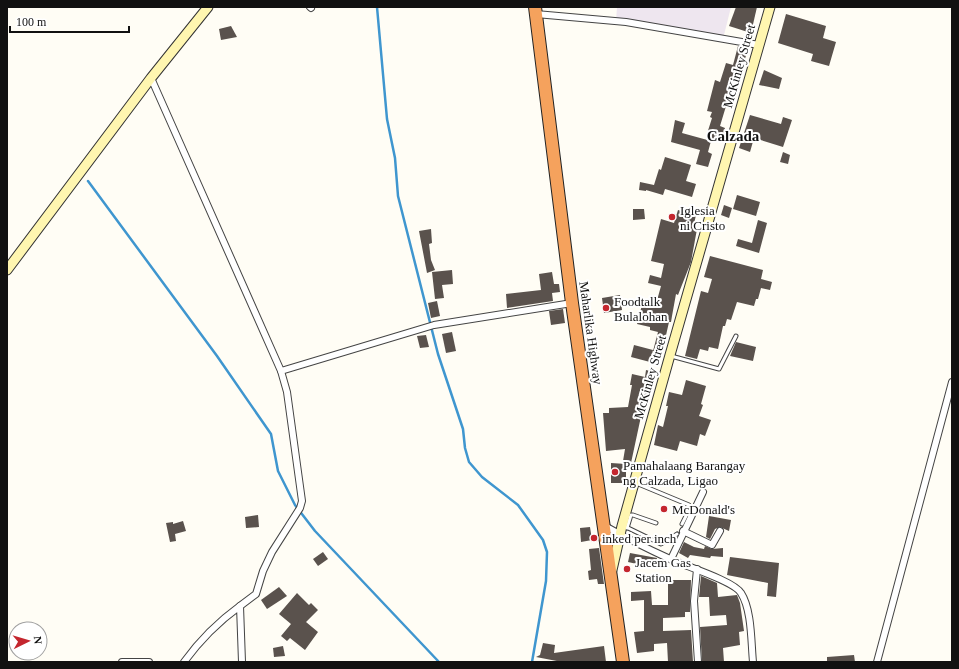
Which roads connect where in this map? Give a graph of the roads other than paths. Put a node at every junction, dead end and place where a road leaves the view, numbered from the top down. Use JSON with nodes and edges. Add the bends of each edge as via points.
{"nodes":[{"id":1,"x":208,"y":7,"type":"edge"},
{"id":2,"x":770,"y":7,"type":"edge"},
{"id":3,"x":535,"y":10,"type":"edge"},
{"id":4,"x":759,"y":45,"type":"junction"},
{"id":5,"x":151,"y":78,"type":"junction"},
{"id":6,"x":7,"y":270,"type":"edge"},
{"id":7,"x":572,"y":303,"type":"junction"},
{"id":8,"x":736,"y":336,"type":"dead end"},
{"id":9,"x":670,"y":355,"type":"junction"},
{"id":10,"x":281,"y":371,"type":"junction"},
{"id":11,"x":952,"y":382,"type":"edge"},
{"id":12,"x":634,"y":483,"type":"junction"},
{"id":13,"x":703,"y":492,"type":"dead end"},
{"id":14,"x":656,"y":523,"type":"dead end"},
{"id":15,"x":682,"y":524,"type":"dead end"},
{"id":16,"x":605,"y":526,"type":"junction"},
{"id":17,"x":623,"y":529,"type":"junction"},
{"id":18,"x":720,"y":531,"type":"dead end"},
{"id":19,"x":680,"y":532,"type":"junction"},
{"id":20,"x":671,"y":559,"type":"junction"},
{"id":21,"x":697,"y":569,"type":"junction"},
{"id":22,"x":612,"y":571,"type":"junction"},
{"id":23,"x":240,"y":606,"type":"junction"},
{"id":24,"x":122,"y":662,"type":"edge"},
{"id":25,"x":149,"y":662,"type":"edge"},
{"id":26,"x":184,"y":662,"type":"edge"},
{"id":27,"x":242,"y":662,"type":"edge"},
{"id":28,"x":623,"y":662,"type":"edge"},
{"id":29,"x":698,"y":662,"type":"edge"},
{"id":30,"x":753,"y":662,"type":"edge"},
{"id":31,"x":877,"y":662,"type":"edge"}],
"edges":[{"from":1,"to":5,"type":"main road"},
{"from":2,"to":4,"type":"main road","name":"McKinley Street"},
{"from":3,"to":4,"type":"street","via":[[626,22]]},
{"from":3,"to":7,"type":"highway","name":"Maharlika Highway"},
{"from":4,"to":9,"type":"main road","name":"McKinley Street"},
{"from":5,"to":6,"type":"main road"},
{"from":5,"to":10,"type":"street"},
{"from":7,"to":10,"type":"street","via":[[434,325]]},
{"from":7,"to":16,"type":"highway","name":"Maharlika Highway"},
{"from":8,"to":9,"type":"lane","via":[[719,368]]},
{"from":9,"to":12,"type":"main road","name":"McKinley Street"},
{"from":10,"to":23,"type":"street","via":[[287,392],[302,501],[272,552],[256,594]]},
{"from":11,"to":31,"type":"street"},
{"from":12,"to":15,"type":"lane","via":[[689,505]]},
{"from":12,"to":17,"type":"main road","name":"McKinley Street"},
{"from":13,"to":19,"type":"street"},
{"from":14,"to":17,"type":"lane","via":[[633,514]]},
{"from":16,"to":17,"type":"street"},
{"from":16,"to":22,"type":"highway","name":"Maharlika Highway"},
{"from":17,"to":19,"type":"lane","via":[[661,544]]},
{"from":17,"to":20,"type":"street"},
{"from":17,"to":22,"type":"main road","name":"McKinley Street"},
{"from":18,"to":19,"type":"street","via":[[712,544]]},
{"from":19,"to":20,"type":"street"},
{"from":20,"to":21,"type":"street"},
{"from":21,"to":29,"type":"street","via":[[694,601]]},
{"from":21,"to":30,"type":"street","via":[[736,587],[741,593],[749,620]]},
{"from":22,"to":28,"type":"highway","name":"Maharlika Highway"},
{"from":23,"to":26,"type":"street","via":[[222,619]]},
{"from":23,"to":27,"type":"street"},
{"from":24,"to":25,"type":"street"}]}
